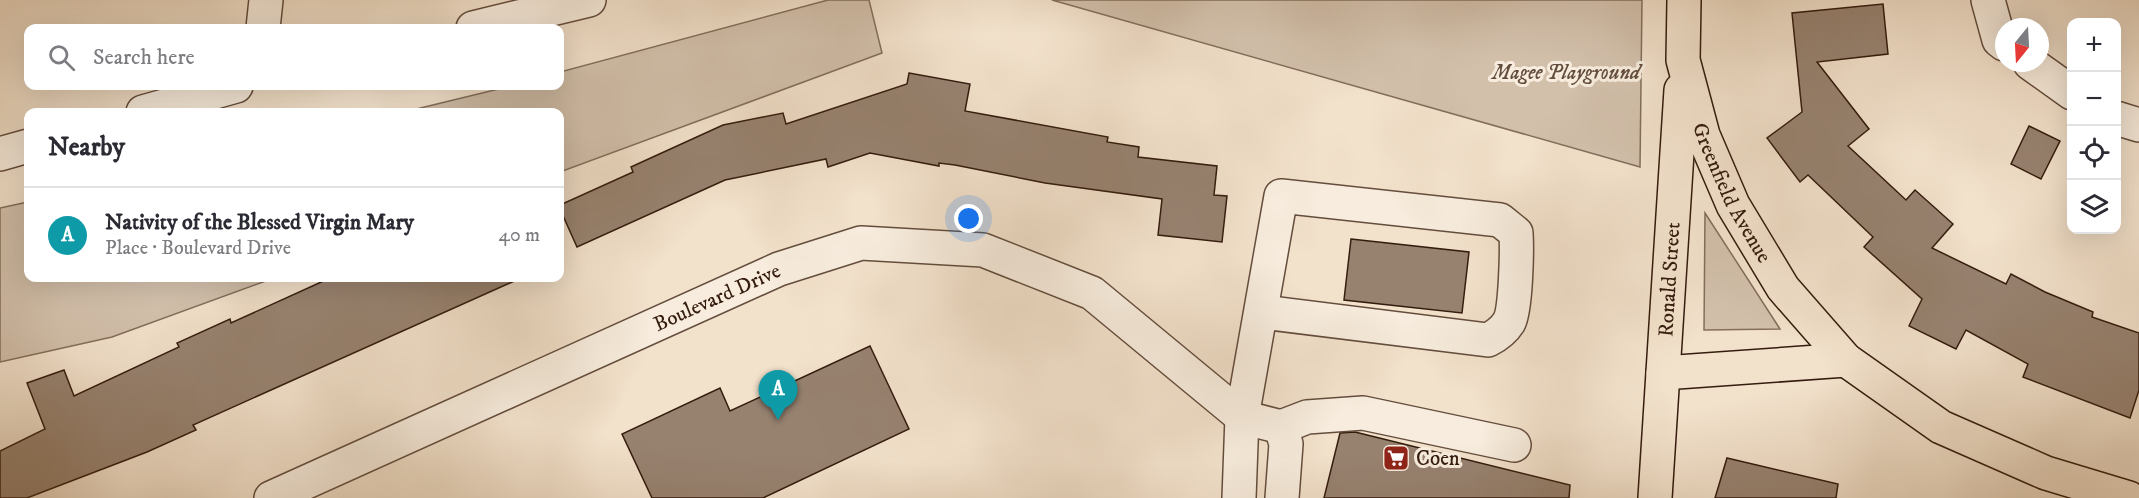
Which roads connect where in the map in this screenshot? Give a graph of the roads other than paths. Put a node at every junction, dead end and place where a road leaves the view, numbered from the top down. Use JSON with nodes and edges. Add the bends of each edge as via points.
{"nodes":[{"id":1,"x":266,"y":0,"type":"edge"},
{"id":2,"x":589,"y":0,"type":"edge"},
{"id":3,"x":1684,"y":0,"type":"edge"},
{"id":4,"x":1988,"y":0,"type":"edge"},
{"id":5,"x":511,"y":10,"type":"edge"},
{"id":6,"x":263,"y":24,"type":"edge"},
{"id":7,"x":481,"y":24,"type":"edge"},
{"id":8,"x":1995,"y":25,"type":"edge"},
{"id":9,"x":1683,"y":60,"type":"junction"},
{"id":10,"x":2043,"y":72,"type":"edge"},
{"id":11,"x":2067,"y":89,"type":"edge"},
{"id":12,"x":222,"y":90,"type":"edge"},
{"id":13,"x":157,"y":108,"type":"edge"},
{"id":14,"x":2121,"y":120,"type":"edge"},
{"id":15,"x":2139,"y":125,"type":"edge"},
{"id":16,"x":24,"y":147,"type":"edge"},
{"id":17,"x":0,"y":154,"type":"edge"},
{"id":18,"x":1262,"y":312,"type":"junction"},
{"id":19,"x":1846,"y":360,"type":"junction"},
{"id":20,"x":1663,"y":373,"type":"junction"},
{"id":21,"x":1242,"y":417,"type":"junction"},
{"id":22,"x":1281,"y":427,"type":"junction"},
{"id":23,"x":1514,"y":445,"type":"dead end"},
{"id":24,"x":271,"y":498,"type":"edge"},
{"id":25,"x":1239,"y":498,"type":"edge"},
{"id":26,"x":1282,"y":498,"type":"edge"},
{"id":27,"x":1655,"y":498,"type":"edge"},
{"id":28,"x":2129,"y":498,"type":"edge"}],
"edges":[{"from":1,"to":6,"type":"street"},
{"from":2,"to":5,"type":"street"},
{"from":3,"to":9,"type":"main road","name":"Greenfield Avenue"},
{"from":4,"to":8,"type":"street"},
{"from":5,"to":7,"type":"street"},
{"from":9,"to":19,"type":"main road","name":"Greenfield Avenue","via":[[1703,135],[1733,205],[1783,288]]},
{"from":9,"to":20,"type":"main road","name":"Ronald Street"},
{"from":10,"to":11,"type":"street"},
{"from":12,"to":13,"type":"street"},
{"from":14,"to":15,"type":"street"},
{"from":16,"to":17,"type":"street"},
{"from":18,"to":18,"type":"street","via":[[1281,196],[1500,220],[1516,232],[1518,254],[1510,321],[1488,340]]},
{"from":18,"to":21,"type":"street"},
{"from":19,"to":20,"type":"main road"},
{"from":19,"to":28,"type":"main road","name":"Greenfield Avenue","via":[[1941,427],[2046,473]]},
{"from":20,"to":27,"type":"main road","name":"Ronald Street"},
{"from":21,"to":22,"type":"street"},
{"from":21,"to":24,"type":"street","name":"Boulevard Drive","via":[[1092,293],[983,250],[861,243],[779,269]]},
{"from":21,"to":25,"type":"street"},
{"from":22,"to":23,"type":"street","via":[[1307,417],[1363,413]]},
{"from":22,"to":26,"type":"street","via":[[1286,444]]}]}
